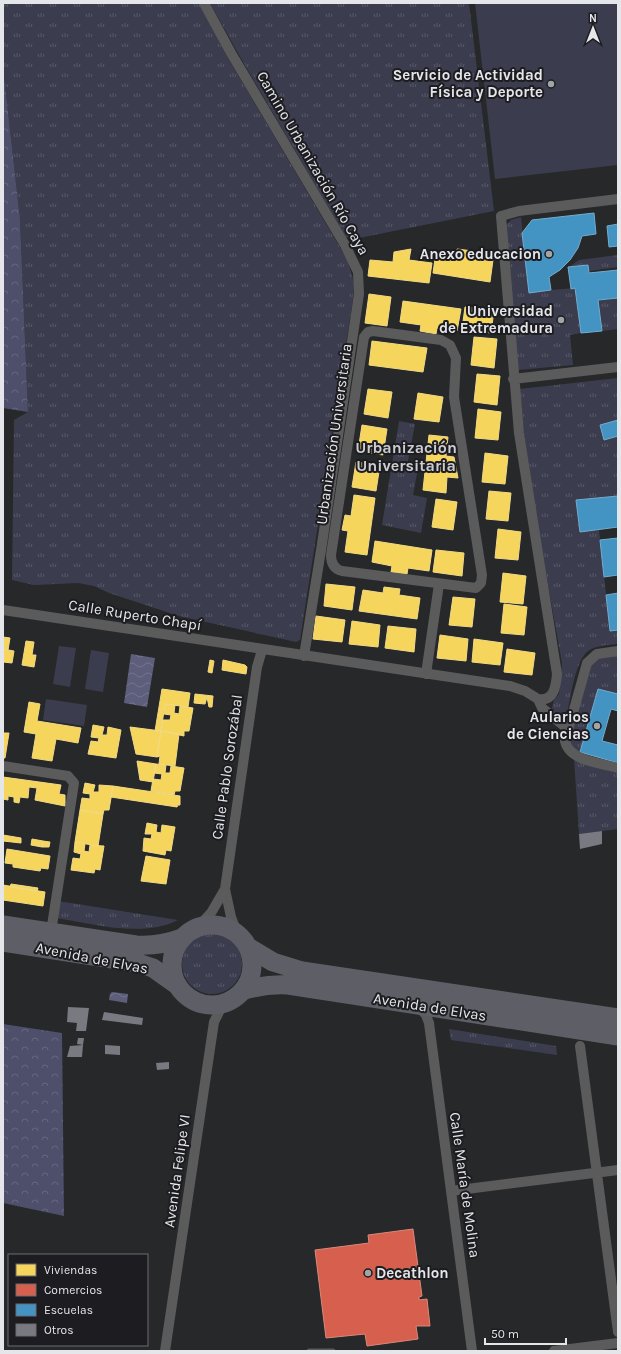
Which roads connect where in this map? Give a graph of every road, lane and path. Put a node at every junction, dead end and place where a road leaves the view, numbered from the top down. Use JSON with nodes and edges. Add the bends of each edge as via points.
{"nodes":[{"id":1,"x":204,"y":3,"type":"edge"},
{"id":2,"x":618,"y":199,"type":"edge"},
{"id":3,"x":618,"y":367,"type":"edge"},
{"id":4,"x":513,"y":379,"type":"junction"},
{"id":5,"x":439,"y":584,"type":"junction"},
{"id":6,"x":3,"y":610,"type":"edge"},
{"id":7,"x":262,"y":650,"type":"junction"},
{"id":8,"x":618,"y":651,"type":"edge"},
{"id":9,"x":304,"y":656,"type":"junction"},
{"id":10,"x":426,"y":674,"type":"junction"},
{"id":11,"x":538,"y":699,"type":"junction"},
{"id":12,"x":568,"y":728,"type":"junction"},
{"id":13,"x":3,"y":766,"type":"edge"},
{"id":14,"x":618,"y":768,"type":"edge"},
{"id":15,"x":224,"y":889,"type":"junction"},
{"id":16,"x":3,"y":925,"type":"edge"},
{"id":17,"x":51,"y":932,"type":"junction"},
{"id":18,"x":190,"y":933,"type":"junction"},
{"id":19,"x":243,"y":941,"type":"junction"},
{"id":20,"x":3,"y":942,"type":"edge"},
{"id":21,"x":177,"y":985,"type":"junction"},
{"id":22,"x":235,"y":996,"type":"junction"},
{"id":23,"x":417,"y":1005,"type":"junction"},
{"id":24,"x":618,"y":1018,"type":"edge"},
{"id":25,"x":618,"y":1036,"type":"edge"},
{"id":26,"x":580,"y":1046,"type":"dead end"},
{"id":27,"x":618,"y":1170,"type":"edge"},
{"id":28,"x":597,"y":1173,"type":"junction"},
{"id":29,"x":451,"y":1191,"type":"junction"},
{"id":30,"x":618,"y":1332,"type":"edge"},
{"id":31,"x":618,"y":1343,"type":"edge"},
{"id":32,"x":164,"y":1351,"type":"edge"},
{"id":33,"x":309,"y":1351,"type":"edge"},
{"id":34,"x":333,"y":1351,"type":"edge"},
{"id":35,"x":472,"y":1351,"type":"edge"},
{"id":36,"x":554,"y":1351,"type":"edge"}],
"edges":[{"from":1,"to":9,"type":"street","name":"Camino Urbanización Río Caya","via":[[345,245],[358,272],[359,294]]},
{"from":2,"to":4,"type":"street","via":[[520,211],[500,216]]},
{"from":3,"to":4,"type":"street"},
{"from":4,"to":11,"type":"street","via":[[519,433],[557,674],[554,693],[547,699]]},
{"from":5,"to":5,"type":"street","name":"Urbanización Universitaria","via":[[474,589],[482,580],[454,396],[456,354],[450,345],[441,340],[370,331],[364,338],[332,548],[332,563],[342,571]]},
{"from":5,"to":10,"type":"street"},
{"from":6,"to":7,"type":"street","name":"Calle Ruperto Chapí"},
{"from":7,"to":9,"type":"street"},
{"from":7,"to":15,"type":"street","name":"Calle Pablo Sorozábal","via":[[257,667]]},
{"from":8,"to":12,"type":"street","via":[[597,654],[587,663]]},
{"from":9,"to":10,"type":"street"},
{"from":10,"to":11,"type":"street","via":[[510,686]]},
{"from":11,"to":12,"type":"street","via":[[542,708]]},
{"from":12,"to":14,"type":"street","via":[[566,747],[573,754]]},
{"from":13,"to":17,"type":"street","via":[[68,776],[73,780]]},
{"from":15,"to":18,"type":"street","name":"Calle Pablo Sorozábal","via":[[211,913]]},
{"from":15,"to":19,"type":"street","name":"Calle Pablo Sorozábal","via":[[231,917]]},
{"from":16,"to":17,"type":"highway","name":"Avenida de Elvas"},
{"from":17,"to":18,"type":"highway","name":"Avenida de Elvas","via":[[151,946],[169,943]]},
{"from":18,"to":19,"type":"highway","via":[[217,925],[233,931]]},
{"from":18,"to":21,"type":"highway","via":[[176,947],[172,961],[172,971]]},
{"from":19,"to":22,"type":"highway","via":[[251,959],[250,974]]},
{"from":19,"to":24,"type":"highway","name":"Avenida de Elvas","via":[[272,962],[302,971]]},
{"from":20,"to":21,"type":"highway","name":"Avenida de Elvas","via":[[138,964],[153,968]]},
{"from":21,"to":22,"type":"highway","via":[[189,998],[203,1004],[216,1004]]},
{"from":22,"to":23,"type":"highway","name":"Avenida de Elvas","via":[[260,986],[277,984]]},
{"from":22,"to":32,"type":"street","name":"Avenida Felipe VI","via":[[220,1010],[214,1022]]},
{"from":23,"to":25,"type":"highway","name":"Avenida de Elvas"},
{"from":23,"to":29,"type":"street","name":"Calle María de Molina","via":[[429,1023]]},
{"from":26,"to":28,"type":"street"},
{"from":27,"to":28,"type":"street"},
{"from":28,"to":29,"type":"street"},
{"from":28,"to":30,"type":"street"},
{"from":29,"to":35,"type":"street","name":"Calle María de Molina"},
{"from":31,"to":36,"type":"street"},
{"from":33,"to":34,"type":"lane"}]}
